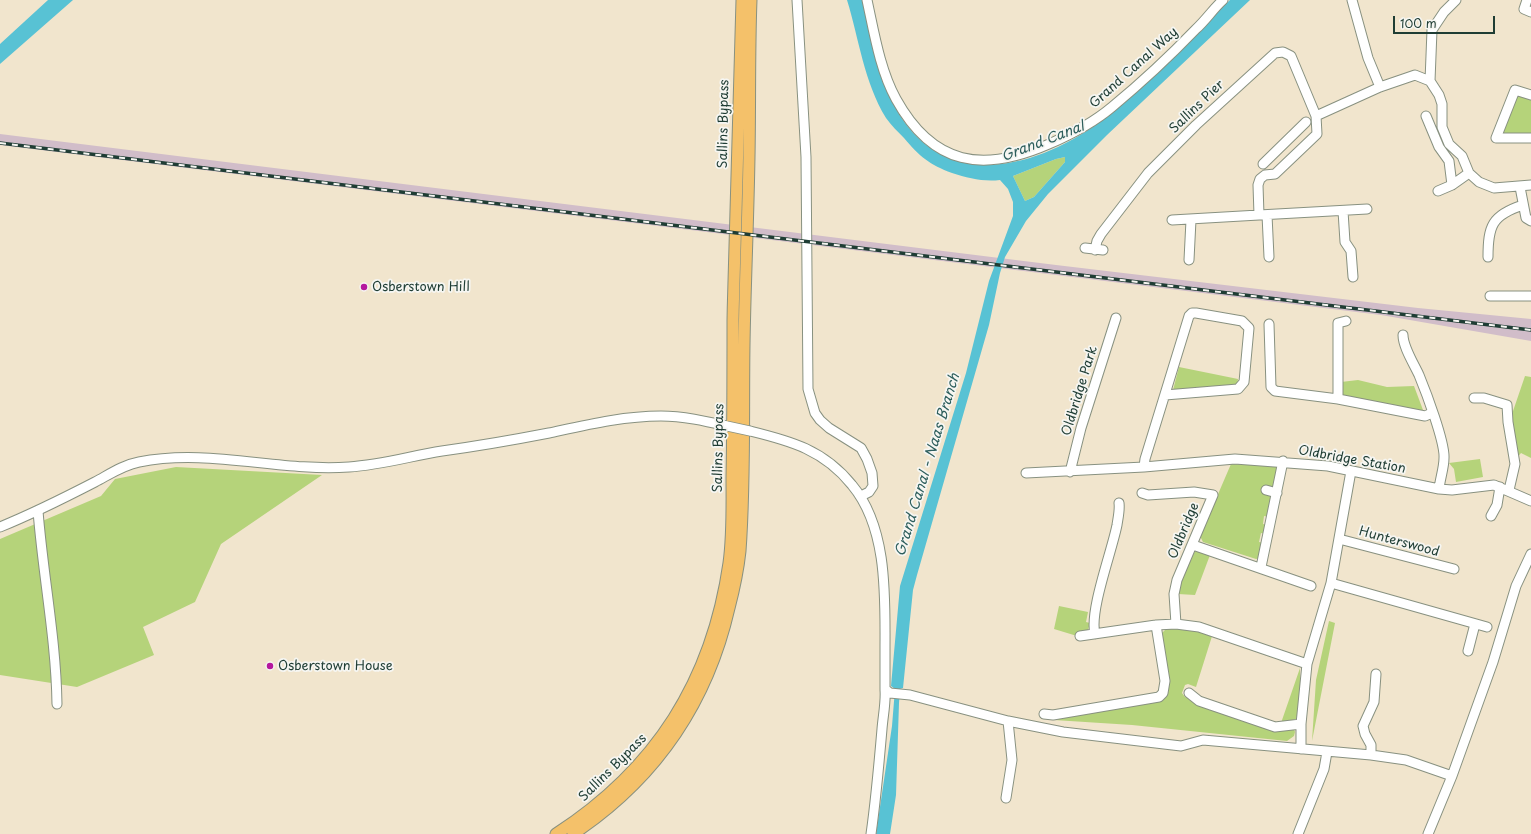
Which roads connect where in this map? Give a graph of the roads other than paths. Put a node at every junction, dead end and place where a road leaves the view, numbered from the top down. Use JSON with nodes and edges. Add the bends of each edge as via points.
{"nodes":[{"id":1,"x":742,"y":0,"type":"edge"},
{"id":2,"x":751,"y":0,"type":"edge"},
{"id":3,"x":797,"y":0,"type":"edge"},
{"id":4,"x":867,"y":0,"type":"edge"},
{"id":5,"x":1223,"y":0,"type":"edge"},
{"id":6,"x":1352,"y":0,"type":"edge"},
{"id":7,"x":1456,"y":0,"type":"edge"},
{"id":8,"x":1528,"y":0,"type":"edge"},
{"id":9,"x":1531,"y":12,"type":"edge"},
{"id":10,"x":1430,"y":81,"type":"junction"},
{"id":11,"x":1380,"y":87,"type":"junction"},
{"id":12,"x":1531,"y":95,"type":"edge"},
{"id":13,"x":1316,"y":116,"type":"junction"},
{"id":14,"x":1426,"y":116,"type":"dead end"},
{"id":15,"x":1306,"y":122,"type":"dead end"},
{"id":16,"x":1531,"y":138,"type":"edge"},
{"id":17,"x":1278,"y":150,"type":"junction"},
{"id":18,"x":1289,"y":160,"type":"junction"},
{"id":19,"x":1263,"y":164,"type":"dead end"},
{"id":20,"x":1469,"y":173,"type":"junction"},
{"id":21,"x":1452,"y":185,"type":"junction"},
{"id":22,"x":1531,"y":185,"type":"edge"},
{"id":23,"x":1520,"y":186,"type":"junction"},
{"id":24,"x":1438,"y":192,"type":"dead end"},
{"id":25,"x":1523,"y":205,"type":"junction"},
{"id":26,"x":1366,"y":209,"type":"dead end"},
{"id":27,"x":1343,"y":211,"type":"junction"},
{"id":28,"x":1263,"y":215,"type":"junction"},
{"id":29,"x":1172,"y":220,"type":"dead end"},
{"id":30,"x":1191,"y":220,"type":"junction"},
{"id":31,"x":1531,"y":221,"type":"edge"},
{"id":32,"x":1085,"y":248,"type":"dead end"},
{"id":33,"x":1269,"y":257,"type":"dead end"},
{"id":34,"x":1488,"y":257,"type":"dead end"},
{"id":35,"x":1189,"y":260,"type":"dead end"},
{"id":36,"x":1353,"y":277,"type":"dead end"},
{"id":37,"x":1490,"y":296,"type":"dead end"},
{"id":38,"x":1531,"y":296,"type":"edge"},
{"id":39,"x":1116,"y":318,"type":"dead end"},
{"id":40,"x":1346,"y":321,"type":"dead end"},
{"id":41,"x":1269,"y":324,"type":"dead end"},
{"id":42,"x":1403,"y":335,"type":"dead end"},
{"id":43,"x":1165,"y":395,"type":"junction"},
{"id":44,"x":1474,"y":398,"type":"dead end"},
{"id":45,"x":1338,"y":399,"type":"junction"},
{"id":46,"x":1432,"y":413,"type":"junction"},
{"id":47,"x":1283,"y":462,"type":"junction"},
{"id":48,"x":1144,"y":467,"type":"junction"},
{"id":49,"x":1351,"y":470,"type":"junction"},
{"id":50,"x":1070,"y":472,"type":"junction"},
{"id":51,"x":1026,"y":474,"type":"dead end"},
{"id":52,"x":1439,"y":489,"type":"junction"},
{"id":53,"x":1504,"y":489,"type":"junction"},
{"id":54,"x":1266,"y":490,"type":"dead end"},
{"id":55,"x":1142,"y":493,"type":"dead end"},
{"id":56,"x":1277,"y":493,"type":"junction"},
{"id":57,"x":861,"y":496,"type":"junction"},
{"id":58,"x":1531,"y":501,"type":"edge"},
{"id":59,"x":1119,"y":503,"type":"dead end"},
{"id":60,"x":38,"y":511,"type":"junction"},
{"id":61,"x":1491,"y":516,"type":"dead end"},
{"id":62,"x":0,"y":527,"type":"edge"},
{"id":63,"x":1339,"y":539,"type":"junction"},
{"id":64,"x":1193,"y":544,"type":"junction"},
{"id":65,"x":1531,"y":554,"type":"edge"},
{"id":66,"x":1261,"y":567,"type":"junction"},
{"id":67,"x":1454,"y":569,"type":"dead end"},
{"id":68,"x":1331,"y":583,"type":"junction"},
{"id":69,"x":1311,"y":586,"type":"dead end"},
{"id":70,"x":1176,"y":624,"type":"junction"},
{"id":71,"x":1475,"y":624,"type":"junction"},
{"id":72,"x":1156,"y":625,"type":"junction"},
{"id":73,"x":1487,"y":627,"type":"dead end"},
{"id":74,"x":1095,"y":634,"type":"junction"},
{"id":75,"x":1080,"y":636,"type":"dead end"},
{"id":76,"x":1468,"y":651,"type":"dead end"},
{"id":77,"x":1307,"y":664,"type":"junction"},
{"id":78,"x":1376,"y":674,"type":"dead end"},
{"id":79,"x":887,"y":691,"type":"junction"},
{"id":80,"x":1189,"y":693,"type":"dead end"},
{"id":81,"x":58,"y":704,"type":"dead end"},
{"id":82,"x":1044,"y":714,"type":"dead end"},
{"id":83,"x":1008,"y":721,"type":"junction"},
{"id":84,"x":1301,"y":724,"type":"junction"},
{"id":85,"x":1301,"y":749,"type":"junction"},
{"id":86,"x":1327,"y":752,"type":"junction"},
{"id":87,"x":1371,"y":755,"type":"junction"},
{"id":88,"x":1452,"y":776,"type":"junction"},
{"id":89,"x":1006,"y":798,"type":"dead end"},
{"id":90,"x":556,"y":834,"type":"edge"},
{"id":91,"x":572,"y":834,"type":"edge"},
{"id":92,"x":871,"y":834,"type":"edge"},
{"id":93,"x":1298,"y":834,"type":"edge"},
{"id":94,"x":1428,"y":834,"type":"edge"}],
"edges":[{"from":1,"to":90,"type":"main road","name":"Sallins Bypass","via":[[731,531],[725,587],[712,638],[700,670],[662,737],[619,785],[586,814]]},
{"from":2,"to":91,"type":"main road","name":"Sallins Bypass","via":[[743,457],[740,552],[736,581],[715,656],[692,710],[677,734],[638,781],[611,807]]},
{"from":3,"to":57,"type":"street","via":[[806,157],[808,389],[815,413],[820,420],[861,448],[867,459],[873,486],[869,492]]},
{"from":4,"to":5,"type":"street","name":"Grand Canal Way","via":[[888,80],[906,116],[940,149],[972,161],[1007,159],[1033,151],[1090,123],[1138,84]]},
{"from":6,"to":11,"type":"street","via":[[1368,58]]},
{"from":7,"to":10,"type":"street","via":[[1432,30]]},
{"from":8,"to":9,"type":"street","via":[[1524,9]]},
{"from":10,"to":11,"type":"street","via":[[1415,75]]},
{"from":10,"to":20,"type":"street","via":[[1440,95],[1442,127],[1449,144],[1462,156]]},
{"from":11,"to":13,"type":"street"},
{"from":12,"to":16,"type":"street","via":[[1515,90],[1496,138]]},
{"from":13,"to":18,"type":"street","name":"Sallins Pier","via":[[1318,133]]},
{"from":13,"to":32,"type":"street","name":"Sallins Pier","via":[[1291,56],[1283,52],[1275,53],[1196,125],[1148,174],[1101,234],[1097,241],[1099,250]]},
{"from":14,"to":21,"type":"street","via":[[1439,147],[1449,161]]},
{"from":15,"to":17,"type":"street"},
{"from":17,"to":18,"type":"street"},
{"from":17,"to":19,"type":"street"},
{"from":18,"to":28,"type":"street","name":"Sallins Pier","via":[[1275,174],[1265,175],[1260,179],[1258,185]]},
{"from":20,"to":21,"type":"street"},
{"from":20,"to":23,"type":"street","via":[[1479,182],[1494,188]]},
{"from":21,"to":24,"type":"street"},
{"from":22,"to":23,"type":"street"},
{"from":23,"to":25,"type":"street"},
{"from":25,"to":31,"type":"street","via":[[1526,218]]},
{"from":25,"to":34,"type":"street","via":[[1510,209],[1491,227]]},
{"from":26,"to":27,"type":"street"},
{"from":27,"to":28,"type":"street"},
{"from":27,"to":36,"type":"street","via":[[1345,242],[1351,251]]},
{"from":28,"to":30,"type":"street"},
{"from":28,"to":33,"type":"street"},
{"from":29,"to":30,"type":"street"},
{"from":30,"to":35,"type":"street"},
{"from":37,"to":38,"type":"street"},
{"from":39,"to":50,"type":"street","name":"Oldbridge Park","via":[[1081,428]]},
{"from":40,"to":45,"type":"street","via":[[1338,322]]},
{"from":41,"to":45,"type":"street","via":[[1272,390]]},
{"from":42,"to":46,"type":"street","via":[[1403,342]]},
{"from":43,"to":43,"type":"street","via":[[1238,389],[1242,386],[1249,328],[1242,321],[1192,313]]},
{"from":43,"to":48,"type":"street"},
{"from":44,"to":53,"type":"street","via":[[1484,398],[1507,405],[1515,464]]},
{"from":45,"to":46,"type":"street","via":[[1425,416]]},
{"from":46,"to":52,"type":"street","via":[[1444,457]]},
{"from":47,"to":48,"type":"street","name":"Oldbridge Station","via":[[1235,459]]},
{"from":47,"to":49,"type":"street","name":"Oldbridge Station"},
{"from":47,"to":56,"type":"street"},
{"from":48,"to":50,"type":"street"},
{"from":49,"to":52,"type":"street","name":"Oldbridge Station"},
{"from":49,"to":63,"type":"street"},
{"from":50,"to":51,"type":"street"},
{"from":52,"to":53,"type":"street","name":"Oldbridge Station","via":[[1494,485]]},
{"from":53,"to":58,"type":"street","name":"Oldbridge Station"},
{"from":53,"to":61,"type":"street"},
{"from":54,"to":56,"type":"street"},
{"from":55,"to":64,"type":"street","name":"Oldbridge","via":[[1148,495],[1214,491]]},
{"from":56,"to":66,"type":"street"},
{"from":57,"to":60,"type":"street","bridge":true,"via":[[852,484],[822,457],[790,441],[693,419],[642,416],[346,468],[296,467],[186,457],[137,462],[114,470]]},
{"from":57,"to":79,"type":"street","via":[[876,533],[884,580]]},
{"from":59,"to":74,"type":"street","via":[[1115,537],[1097,606]]},
{"from":60,"to":62,"type":"street"},
{"from":60,"to":81,"type":"street"},
{"from":63,"to":67,"type":"street","name":"Hunterswood"},
{"from":63,"to":68,"type":"street"},
{"from":64,"to":66,"type":"street"},
{"from":64,"to":70,"type":"street","name":"Oldbridge","via":[[1177,580],[1174,594]]},
{"from":65,"to":88,"type":"street","via":[[1516,586],[1493,662]]},
{"from":66,"to":69,"type":"street"},
{"from":68,"to":71,"type":"street"},
{"from":68,"to":77,"type":"street"},
{"from":70,"to":72,"type":"street"},
{"from":70,"to":77,"type":"street","via":[[1199,627]]},
{"from":71,"to":73,"type":"street"},
{"from":71,"to":76,"type":"street"},
{"from":72,"to":74,"type":"street"},
{"from":72,"to":82,"type":"street","via":[[1165,681],[1163,693],[1159,697],[1053,715]]},
{"from":74,"to":75,"type":"street"},
{"from":77,"to":84,"type":"street"},
{"from":78,"to":87,"type":"street","via":[[1374,702],[1364,726],[1371,745]]},
{"from":79,"to":83,"type":"street"},
{"from":79,"to":92,"type":"street"},
{"from":80,"to":84,"type":"street","via":[[1199,701],[1274,726]]},
{"from":83,"to":85,"type":"street","via":[[1063,732],[1180,746],[1203,740]]},
{"from":83,"to":89,"type":"street","via":[[1012,760]]},
{"from":84,"to":85,"type":"street"},
{"from":85,"to":86,"type":"street"},
{"from":86,"to":87,"type":"street"},
{"from":86,"to":93,"type":"street","via":[[1324,769]]},
{"from":87,"to":88,"type":"street","via":[[1406,760]]},
{"from":88,"to":94,"type":"street"}]}
